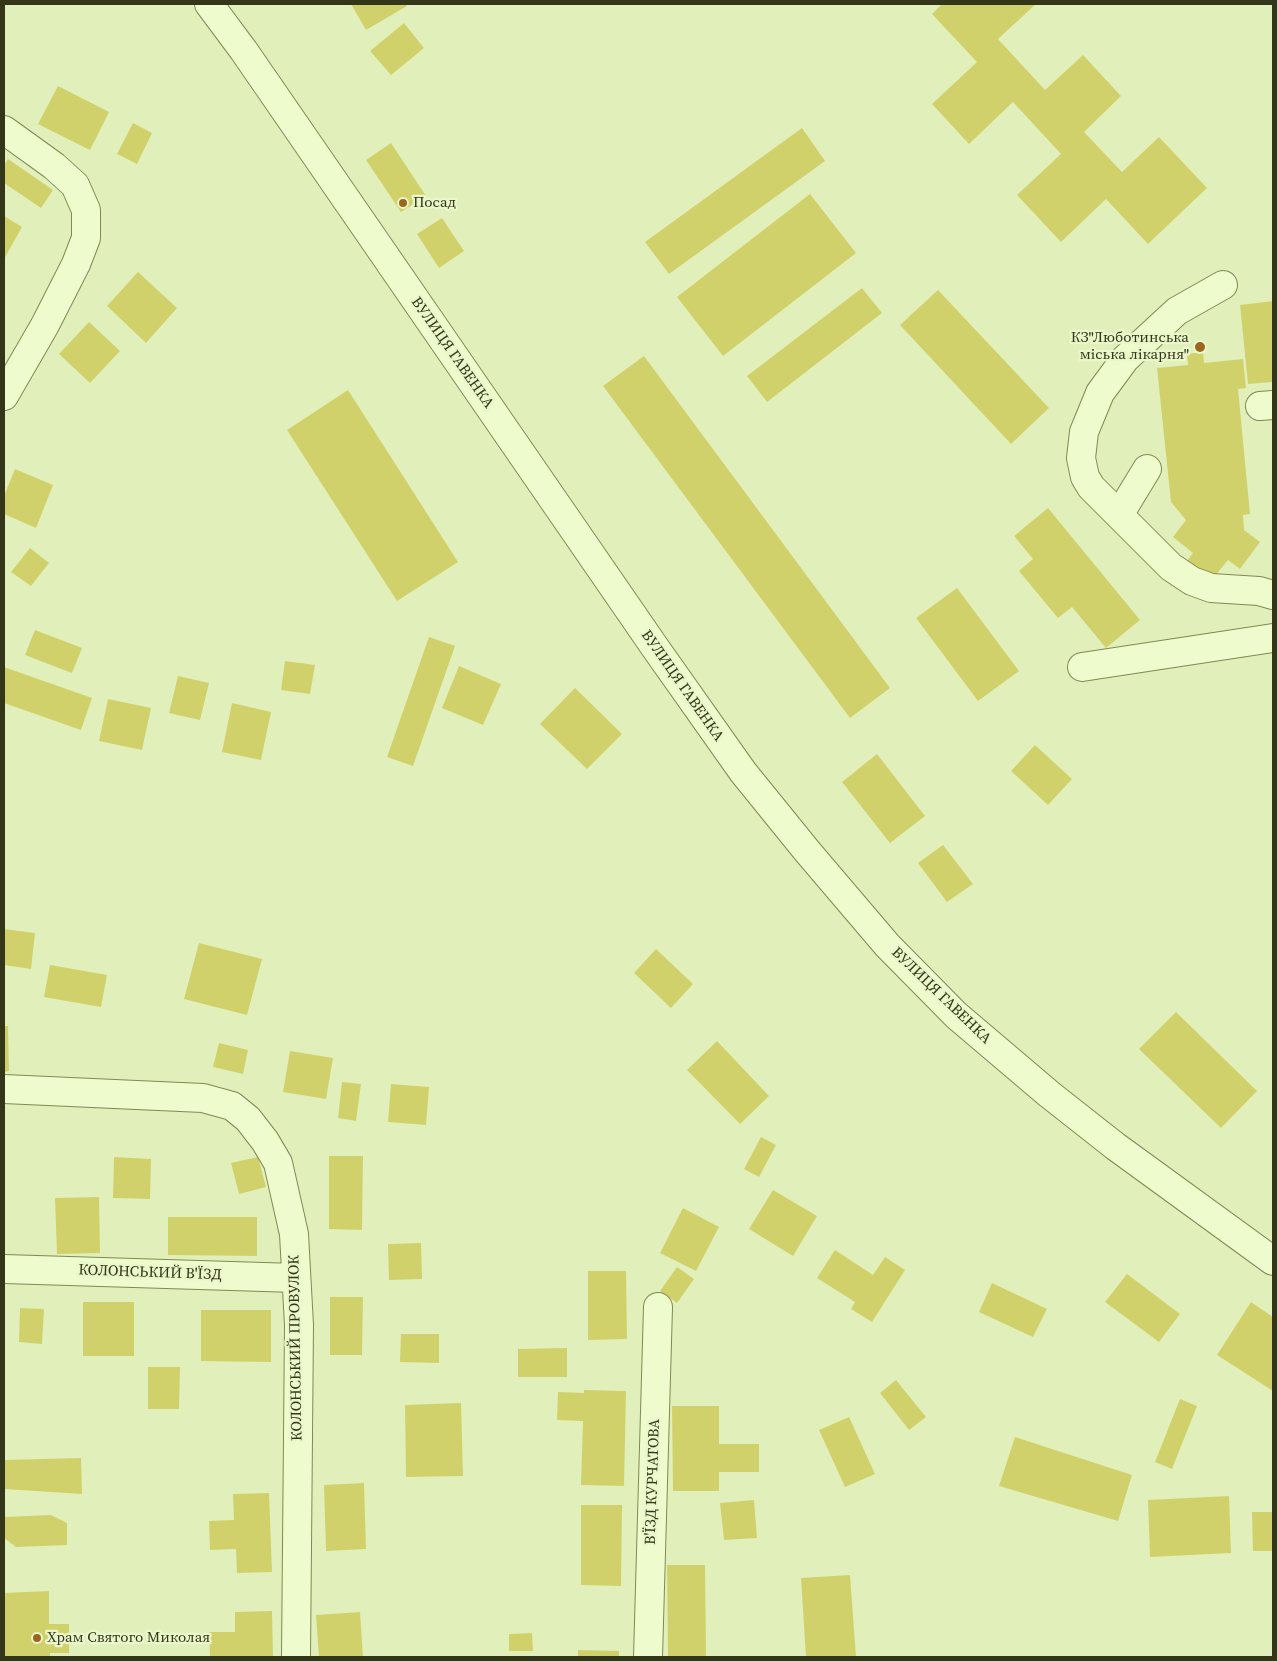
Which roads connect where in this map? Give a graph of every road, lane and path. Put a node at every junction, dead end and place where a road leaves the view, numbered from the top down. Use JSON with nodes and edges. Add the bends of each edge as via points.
{"nodes":[{"id":1,"x":209,"y":4,"type":"edge"},
{"id":2,"x":4,"y":130,"type":"edge"},
{"id":3,"x":1223,"y":285,"type":"dead end"},
{"id":4,"x":4,"y":396,"type":"edge"},
{"id":5,"x":1147,"y":469,"type":"dead end"},
{"id":6,"x":1119,"y":515,"type":"junction"},
{"id":7,"x":1273,"y":595,"type":"edge"},
{"id":8,"x":1273,"y":638,"type":"edge"},
{"id":9,"x":1082,"y":667,"type":"dead end"},
{"id":10,"x":4,"y":1089,"type":"edge"},
{"id":11,"x":1273,"y":1261,"type":"edge"},
{"id":12,"x":4,"y":1268,"type":"edge"},
{"id":13,"x":296,"y":1278,"type":"junction"},
{"id":14,"x":658,"y":1307,"type":"dead end"},
{"id":15,"x":296,"y":1657,"type":"edge"},
{"id":16,"x":648,"y":1657,"type":"edge"}],
"edges":[{"from":1,"to":11,"type":"street","name":"ВУЛИЦЯ ГАВЕНКА","via":[[743,772],[807,851],[887,945],[956,1015],[1115,1146]]},
{"from":2,"to":4,"type":"street","via":[[75,185],[86,210],[86,238],[45,325]]},
{"from":3,"to":6,"type":"street","via":[[1177,310],[1125,359],[1100,393],[1084,432],[1081,458],[1091,487]]},
{"from":5,"to":6,"type":"street"},
{"from":6,"to":7,"type":"street","via":[[1171,567],[1192,581],[1211,588]]},
{"from":8,"to":9,"type":"street"},
{"from":10,"to":13,"type":"street","name":"КОЛОНСЬКИЙ ПРОВУЛОК","via":[[203,1098],[232,1106],[265,1140],[278,1163],[294,1234]]},
{"from":12,"to":13,"type":"street","name":"КОЛОНСЬКИЙ В'ЇЗД"},
{"from":13,"to":15,"type":"street","name":"КОЛОНСЬКИЙ ПРОВУЛОК","via":[[299,1325]]},
{"from":14,"to":16,"type":"street","name":"В'ЇЗД КУРЧАТОВА"}]}
